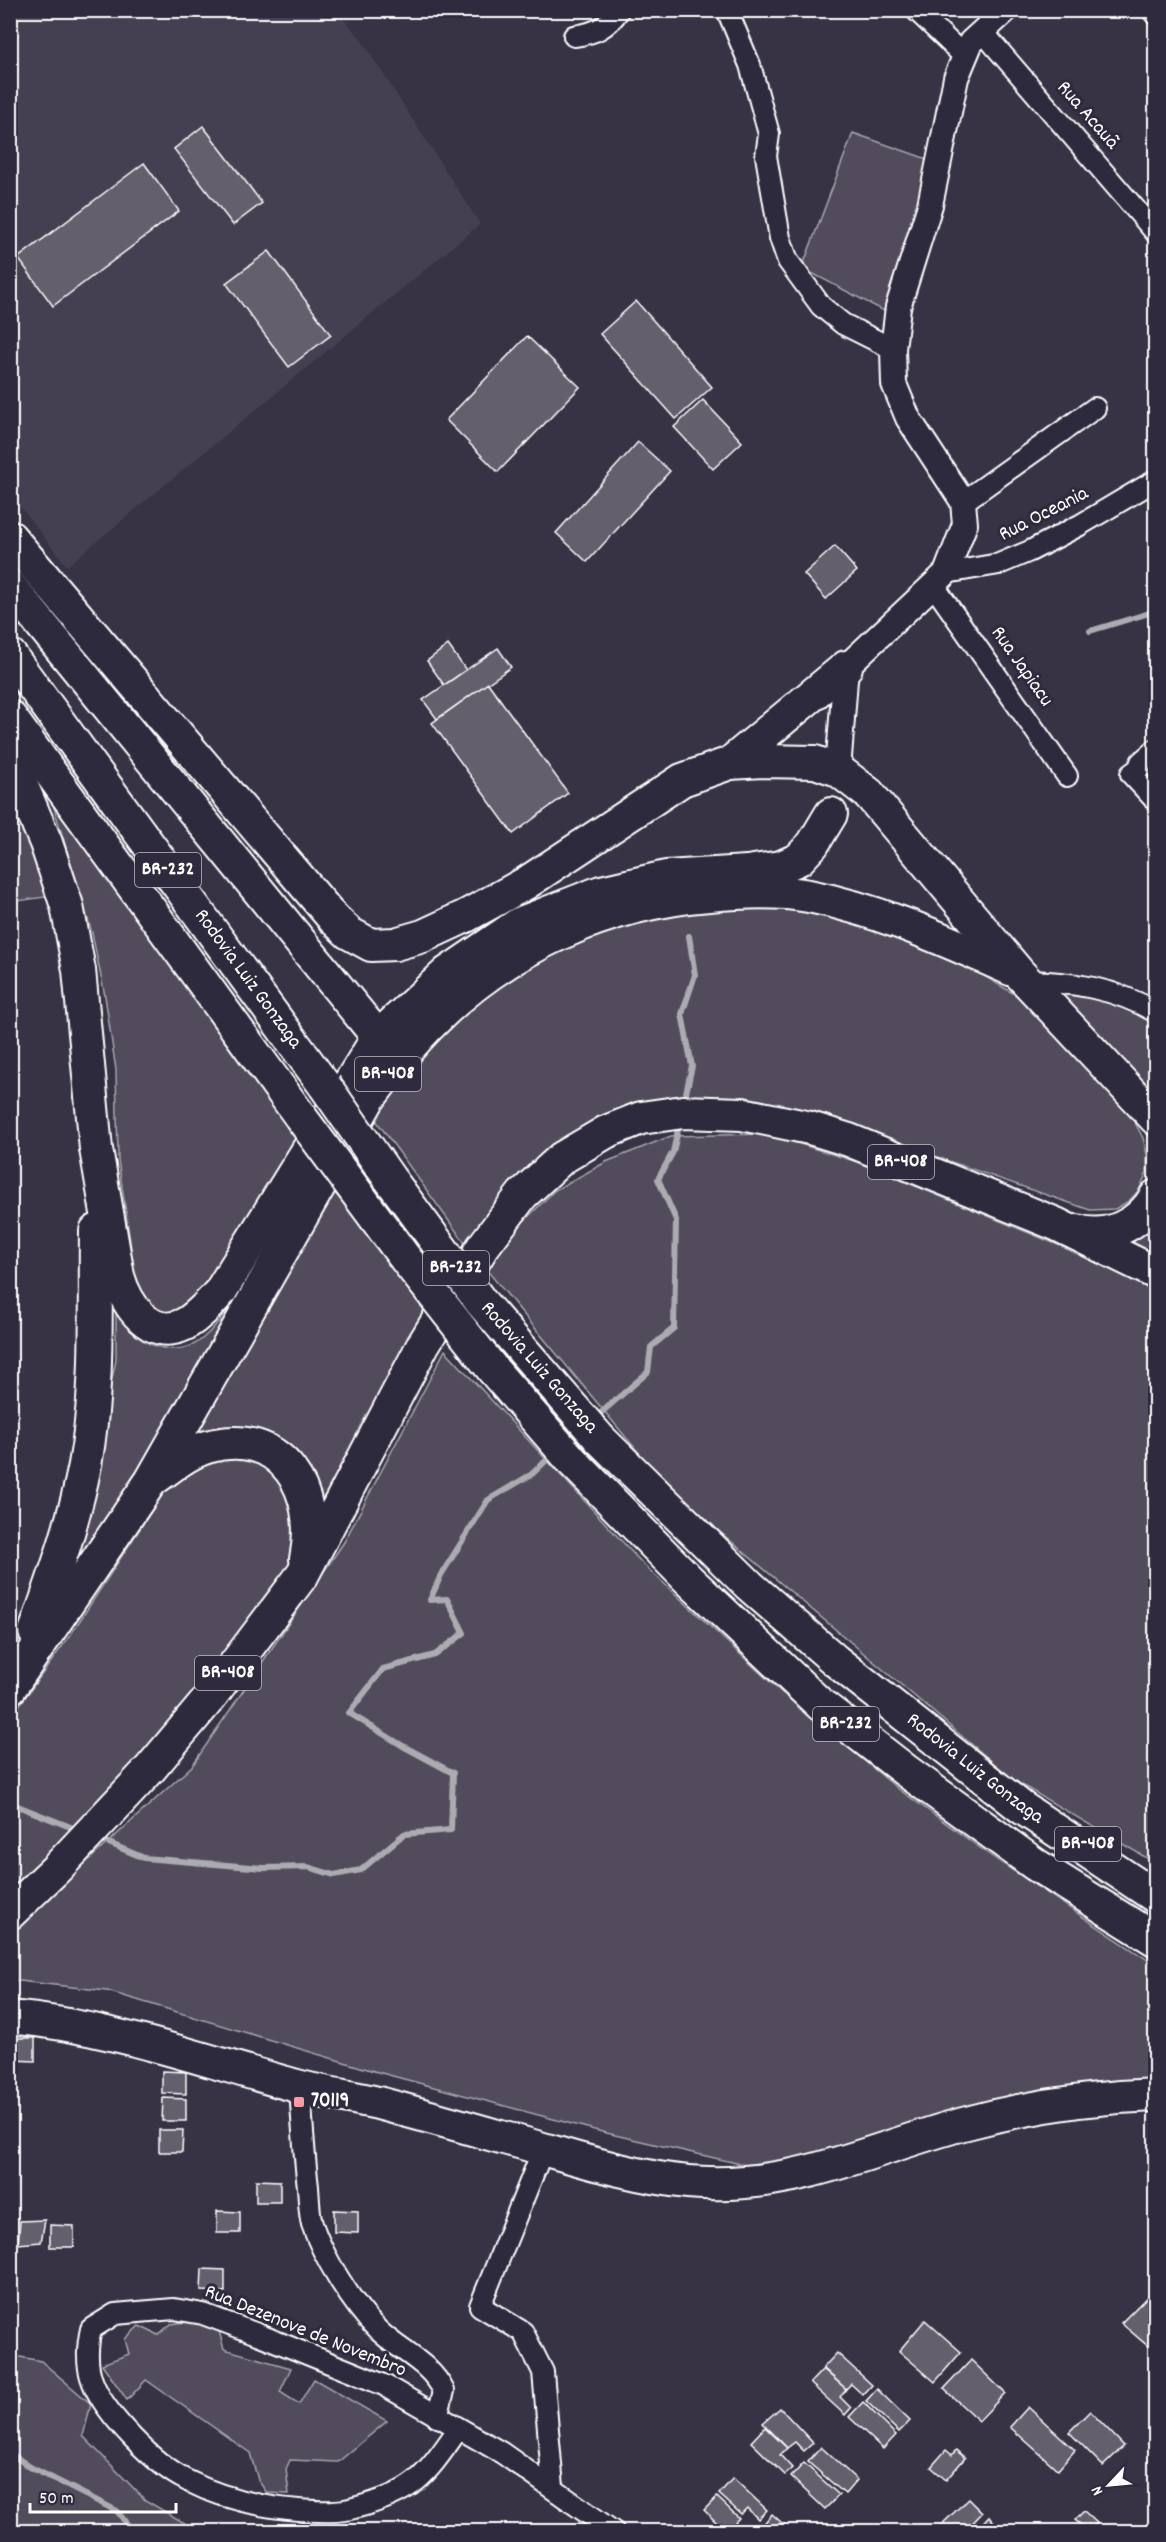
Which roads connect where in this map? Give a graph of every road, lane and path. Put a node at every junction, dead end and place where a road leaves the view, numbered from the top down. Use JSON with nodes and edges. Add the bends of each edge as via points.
{"nodes":[{"id":1,"x":619,"y":10,"type":"edge"},
{"id":2,"x":727,"y":10,"type":"edge"},
{"id":3,"x":916,"y":10,"type":"edge"},
{"id":4,"x":1006,"y":10,"type":"edge"},
{"id":5,"x":1152,"y":10,"type":"edge"},
{"id":6,"x":1155,"y":15,"type":"edge"},
{"id":7,"x":982,"y":31,"type":"junction"},
{"id":8,"x":574,"y":36,"type":"dead end"},
{"id":9,"x":964,"y":56,"type":"junction"},
{"id":10,"x":1155,"y":233,"type":"edge"},
{"id":11,"x":893,"y":349,"type":"junction"},
{"id":12,"x":1095,"y":408,"type":"dead end"},
{"id":13,"x":1155,"y":480,"type":"edge"},
{"id":14,"x":963,"y":502,"type":"junction"},
{"id":15,"x":10,"y":537,"type":"edge"},
{"id":16,"x":940,"y":580,"type":"junction"},
{"id":17,"x":10,"y":586,"type":"edge"},
{"id":18,"x":10,"y":654,"type":"edge"},
{"id":19,"x":846,"y":667,"type":"junction"},
{"id":20,"x":10,"y":717,"type":"edge"},
{"id":21,"x":1155,"y":749,"type":"edge"},
{"id":22,"x":10,"y":758,"type":"edge"},
{"id":23,"x":730,"y":763,"type":"junction"},
{"id":24,"x":838,"y":770,"type":"junction"},
{"id":25,"x":1067,"y":776,"type":"dead end"},
{"id":26,"x":1155,"y":801,"type":"edge"},
{"id":27,"x":831,"y":814,"type":"junction"},
{"id":28,"x":784,"y":895,"type":"junction"},
{"id":29,"x":1023,"y":977,"type":"junction"},
{"id":30,"x":1155,"y":1012,"type":"edge"},
{"id":31,"x":378,"y":1036,"type":"junction"},
{"id":32,"x":1134,"y":1096,"type":"junction"},
{"id":33,"x":1155,"y":1119,"type":"edge"},
{"id":34,"x":1155,"y":1131,"type":"edge"},
{"id":35,"x":96,"y":1149,"type":"junction"},
{"id":36,"x":1155,"y":1196,"type":"edge"},
{"id":37,"x":1056,"y":1224,"type":"junction"},
{"id":38,"x":1155,"y":1273,"type":"edge"},
{"id":39,"x":151,"y":1481,"type":"junction"},
{"id":40,"x":303,"y":1574,"type":"junction"},
{"id":41,"x":16,"y":1681,"type":"edge"},
{"id":42,"x":1021,"y":1807,"type":"junction"},
{"id":43,"x":1155,"y":1882,"type":"edge"},
{"id":44,"x":1155,"y":1897,"type":"edge"},
{"id":45,"x":10,"y":1913,"type":"edge"},
{"id":46,"x":1155,"y":1941,"type":"edge"},
{"id":47,"x":10,"y":2017,"type":"edge"},
{"id":48,"x":300,"y":2086,"type":"junction"},
{"id":49,"x":1155,"y":2095,"type":"edge"},
{"id":50,"x":538,"y":2162,"type":"dead end"},
{"id":51,"x":436,"y":2417,"type":"junction"},
{"id":52,"x":459,"y":2428,"type":"junction"},
{"id":53,"x":553,"y":2487,"type":"junction"},
{"id":54,"x":614,"y":2532,"type":"edge"}],
"edges":[{"from":1,"to":8,"type":"street","via":[[610,24],[594,33]]},
{"from":2,"to":11,"type":"street","via":[[750,66],[769,134],[766,156],[780,238],[789,261],[821,306],[843,324]]},
{"from":3,"to":9,"type":"street"},
{"from":4,"to":7,"type":"street"},
{"from":5,"to":6,"type":"street"},
{"from":7,"to":9,"type":"street"},
{"from":7,"to":10,"type":"street","name":"Rua Acauã"},
{"from":9,"to":11,"type":"street","via":[[930,205],[898,308]]},
{"from":11,"to":14,"type":"street","via":[[894,384],[908,418]]},
{"from":12,"to":14,"type":"street"},
{"from":13,"to":16,"type":"street","name":"Rua Oceania","via":[[1030,551]]},
{"from":14,"to":16,"type":"street","via":[[965,524]]},
{"from":15,"to":23,"type":"highway","via":[[333,918],[371,945],[405,942],[466,916],[526,883],[682,780]]},
{"from":16,"to":19,"type":"street"},
{"from":16,"to":25,"type":"street","name":"Rua Japiacu"},
{"from":17,"to":31,"type":"highway"},
{"from":18,"to":42,"type":"highway","name":"Rodovia Luiz Gonzaga","number":"BR-232","bridge":true,"via":[[481,1302],[600,1439],[768,1601],[854,1675]]},
{"from":19,"to":23,"type":"highway"},
{"from":19,"to":24,"type":"street"},
{"from":20,"to":46,"type":"highway","name":"Rodovia Luiz Gonzaga","number":"BR-232","bridge":true,"via":[[405,1258],[573,1462],[688,1580],[820,1704],[1036,1865]]},
{"from":21,"to":26,"type":"street","via":[[1131,774]]},
{"from":22,"to":35,"type":"highway","via":[[46,843],[67,906],[79,969]]},
{"from":23,"to":24,"type":"highway","via":[[815,762]]},
{"from":24,"to":27,"type":"highway"},
{"from":24,"to":29,"type":"highway","via":[[869,794]]},
{"from":27,"to":28,"type":"highway","via":[[812,872]]},
{"from":27,"to":31,"type":"highway","via":[[799,859],[781,867],[666,877],[601,892],[519,924],[447,973]]},
{"from":28,"to":29,"type":"highway","number":"BR-408","via":[[807,896],[877,914]]},
{"from":28,"to":39,"type":"highway","number":"BR-408","via":[[740,892],[674,898],[561,931],[495,970],[436,1019],[368,1100]]},
{"from":29,"to":30,"type":"street","via":[[1086,985]]},
{"from":29,"to":32,"type":"highway","number":"BR-408"},
{"from":31,"to":35,"type":"highway","via":[[220,1292],[183,1325],[166,1329],[150,1324],[135,1313],[123,1295]]},
{"from":32,"to":33,"type":"highway","number":"BR-408"},
{"from":32,"to":34,"type":"highway"},
{"from":35,"to":41,"type":"highway","via":[[94,1378],[85,1464],[62,1556]]},
{"from":36,"to":37,"type":"highway","via":[[1132,1223],[1111,1232],[1089,1234]]},
{"from":37,"to":38,"type":"highway","number":"BR-408"},
{"from":37,"to":40,"type":"highway","number":"BR-408","via":[[849,1140],[742,1114],[683,1112],[651,1116],[606,1132],[562,1158],[522,1195],[482,1248],[423,1345]]},
{"from":39,"to":40,"type":"highway","via":[[181,1459],[222,1444],[243,1444],[280,1458],[297,1477],[311,1526]]},
{"from":39,"to":41,"type":"highway","number":"BR-408"},
{"from":40,"to":45,"type":"highway","number":"BR-408","via":[[208,1700],[150,1769]]},
{"from":42,"to":43,"type":"highway","number":"BR-408"},
{"from":42,"to":44,"type":"highway","name":"Rodovia Luiz Gonzaga","number":"BR-232"},
{"from":47,"to":48,"type":"highway","via":[[64,2023],[142,2041]]},
{"from":48,"to":49,"type":"highway","via":[[634,2173],[688,2182],[750,2182],[814,2172],[962,2124],[1035,2107],[1113,2096]]},
{"from":48,"to":51,"type":"street","via":[[312,2223],[332,2265],[378,2330],[415,2356],[440,2382],[444,2391]]},
{"from":50,"to":53,"type":"street","via":[[480,2306],[523,2332],[543,2372]]},
{"from":51,"to":52,"type":"street","name":"Rua Dezenove de Novembro"},
{"from":51,"to":52,"type":"street","name":"Rua Dezenove de Novembro","via":[[384,2385],[203,2314],[174,2309],[115,2314],[91,2329],[88,2366],[92,2382],[118,2421],[153,2457],[183,2479],[258,2505],[328,2511],[353,2509],[387,2496],[415,2482]]},
{"from":52,"to":53,"type":"street","name":"Rua Dezenove de Novembro"},
{"from":53,"to":54,"type":"street","name":"Rua Dezenove de Novembro"}]}
